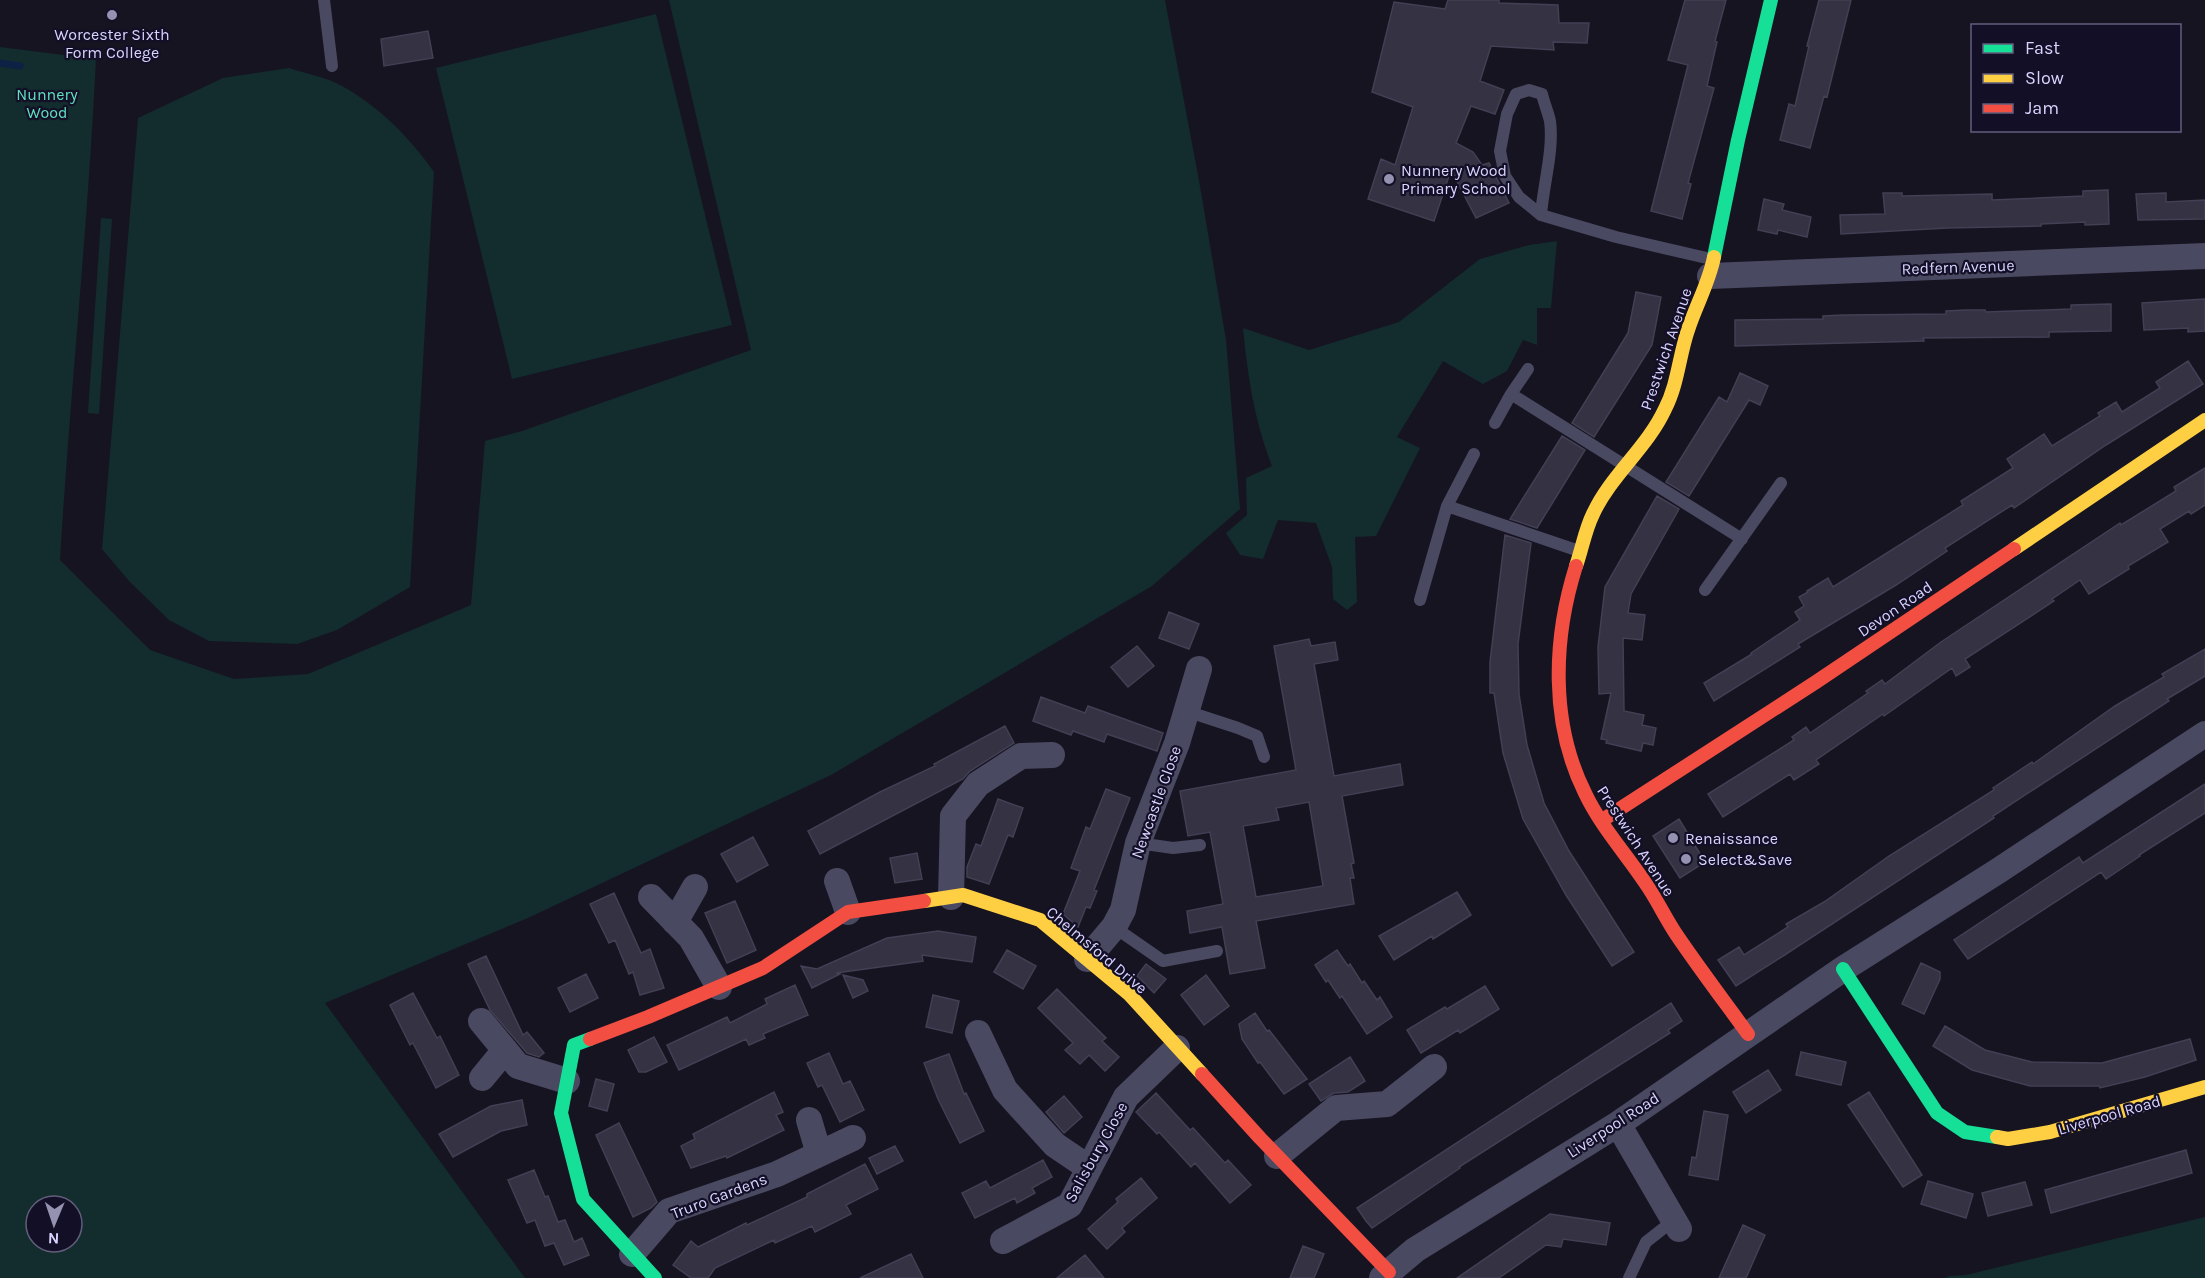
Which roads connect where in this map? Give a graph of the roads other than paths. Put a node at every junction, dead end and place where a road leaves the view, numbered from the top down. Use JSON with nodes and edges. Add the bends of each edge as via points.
{"nodes":[{"id":1,"x":324,"y":0,"type":"edge"},
{"id":2,"x":1771,"y":0,"type":"edge"},
{"id":3,"x":332,"y":66,"type":"dead end"},
{"id":4,"x":1541,"y":215,"type":"junction"},
{"id":5,"x":2205,"y":256,"type":"edge"},
{"id":6,"x":1711,"y":268,"type":"junction"},
{"id":7,"x":1528,"y":369,"type":"dead end"},
{"id":8,"x":1511,"y":394,"type":"junction"},
{"id":9,"x":2205,"y":420,"type":"edge"},
{"id":10,"x":1495,"y":423,"type":"dead end"},
{"id":11,"x":1474,"y":454,"type":"dead end"},
{"id":12,"x":1625,"y":467,"type":"junction"},
{"id":13,"x":1781,"y":483,"type":"dead end"},
{"id":14,"x":1447,"y":506,"type":"junction"},
{"id":15,"x":1742,"y":538,"type":"junction"},
{"id":16,"x":1580,"y":551,"type":"junction"},
{"id":17,"x":1705,"y":590,"type":"dead end"},
{"id":18,"x":1420,"y":600,"type":"dead end"},
{"id":19,"x":1198,"y":669,"type":"dead end"},
{"id":20,"x":1186,"y":711,"type":"junction"},
{"id":21,"x":2205,"y":734,"type":"edge"},
{"id":22,"x":1052,"y":755,"type":"dead end"},
{"id":23,"x":1264,"y":757,"type":"dead end"},
{"id":24,"x":1601,"y":821,"type":"junction"},
{"id":25,"x":1138,"y":843,"type":"junction"},
{"id":26,"x":1200,"y":845,"type":"dead end"},
{"id":27,"x":837,"y":880,"type":"dead end"},
{"id":28,"x":695,"y":887,"type":"dead end"},
{"id":29,"x":651,"y":897,"type":"dead end"},
{"id":30,"x":951,"y":897,"type":"junction"},
{"id":31,"x":848,"y":912,"type":"junction"},
{"id":32,"x":675,"y":922,"type":"junction"},
{"id":33,"x":1114,"y":927,"type":"junction"},
{"id":34,"x":1217,"y":951,"type":"dead end"},
{"id":35,"x":1087,"y":959,"type":"junction"},
{"id":36,"x":1843,"y":969,"type":"junction"},
{"id":37,"x":719,"y":987,"type":"junction"},
{"id":38,"x":481,"y":1021,"type":"dead end"},
{"id":39,"x":978,"y":1033,"type":"dead end"},
{"id":40,"x":1748,"y":1034,"type":"junction"},
{"id":41,"x":1177,"y":1048,"type":"junction"},
{"id":42,"x":505,"y":1050,"type":"junction"},
{"id":43,"x":1434,"y":1067,"type":"dead end"},
{"id":44,"x":482,"y":1078,"type":"dead end"},
{"id":45,"x":567,"y":1081,"type":"junction"},
{"id":46,"x":2205,"y":1087,"type":"edge"},
{"id":47,"x":809,"y":1120,"type":"dead end"},
{"id":48,"x":1617,"y":1125,"type":"junction"},
{"id":49,"x":853,"y":1138,"type":"dead end"},
{"id":50,"x":819,"y":1154,"type":"junction"},
{"id":51,"x":1277,"y":1156,"type":"junction"},
{"id":52,"x":1089,"y":1167,"type":"junction"},
{"id":53,"x":1676,"y":1225,"type":"joint"},
{"id":54,"x":1003,"y":1241,"type":"dead end"},
{"id":55,"x":632,"y":1254,"type":"junction"},
{"id":56,"x":1385,"y":1275,"type":"edge"},
{"id":57,"x":655,"y":1278,"type":"edge"},
{"id":58,"x":1629,"y":1278,"type":"edge"}],
"edges":[{"from":1,"to":3,"type":"lane"},
{"from":2,"to":6,"type":"street","name":"Prestwich Avenue"},
{"from":4,"to":4,"type":"lane","via":[[1550,122],[1542,94],[1529,90],[1516,94],[1507,114],[1500,151],[1505,176],[1519,198]]},
{"from":4,"to":6,"type":"lane"},
{"from":5,"to":6,"type":"street","name":"Redfern Avenue"},
{"from":6,"to":12,"type":"street","name":"Prestwich Avenue","via":[[1666,408]]},
{"from":7,"to":8,"type":"lane"},
{"from":8,"to":10,"type":"lane"},
{"from":8,"to":12,"type":"lane"},
{"from":9,"to":24,"type":"street","name":"Devon Road","via":[[1846,662]]},
{"from":11,"to":14,"type":"lane"},
{"from":12,"to":15,"type":"lane"},
{"from":12,"to":16,"type":"street","name":"Prestwich Avenue","via":[[1593,514]]},
{"from":13,"to":15,"type":"lane"},
{"from":14,"to":16,"type":"lane"},
{"from":14,"to":18,"type":"lane"},
{"from":15,"to":17,"type":"lane"},
{"from":16,"to":24,"type":"street","name":"Prestwich Avenue","via":[[1560,635],[1558,680],[1572,759],[1584,792]]},
{"from":19,"to":20,"type":"street","name":"Newcastle Close"},
{"from":20,"to":23,"type":"lane","via":[[1257,736]]},
{"from":20,"to":25,"type":"street","name":"Newcastle Close"},
{"from":21,"to":36,"type":"street","name":"Liverpool Road"},
{"from":22,"to":30,"type":"street","via":[[1021,756],[978,784],[953,816]]},
{"from":24,"to":40,"type":"street","name":"Prestwich Avenue"},
{"from":25,"to":26,"type":"lane","via":[[1173,848]]},
{"from":25,"to":33,"type":"street","name":"Newcastle Close","via":[[1123,910]]},
{"from":27,"to":31,"type":"street"},
{"from":28,"to":32,"type":"street"},
{"from":29,"to":32,"type":"street"},
{"from":30,"to":31,"type":"street","name":"Chelmsford Drive"},
{"from":30,"to":35,"type":"street","name":"Chelmsford Drive","via":[[963,895],[1040,920]]},
{"from":31,"to":37,"type":"street","name":"Chelmsford Drive","via":[[763,968]]},
{"from":32,"to":37,"type":"street","via":[[691,938]]},
{"from":33,"to":34,"type":"lane","via":[[1163,961]]},
{"from":33,"to":35,"type":"street","name":"Newcastle Close"},
{"from":35,"to":41,"type":"street","name":"Chelmsford Drive","via":[[1129,994]]},
{"from":36,"to":40,"type":"street","name":"Liverpool Road"},
{"from":36,"to":46,"type":"street","name":"Liverpool Road","via":[[1937,1113],[1965,1132],[2008,1139],[2050,1132]]},
{"from":37,"to":45,"type":"street","name":"Chelmsford Drive","via":[[574,1045]]},
{"from":38,"to":42,"type":"street"},
{"from":39,"to":52,"type":"street","via":[[1005,1089],[1055,1145]]},
{"from":40,"to":48,"type":"street","name":"Liverpool Road"},
{"from":41,"to":51,"type":"street","name":"Chelmsford Drive"},
{"from":41,"to":52,"type":"street","name":"Salisbury Close","via":[[1126,1097]]},
{"from":42,"to":44,"type":"street"},
{"from":42,"to":45,"type":"street","via":[[518,1066]]},
{"from":43,"to":51,"type":"street","via":[[1387,1104],[1336,1108]]},
{"from":45,"to":55,"type":"street","name":"Chelmsford Drive","via":[[561,1113],[583,1199]]},
{"from":47,"to":50,"type":"street"},
{"from":48,"to":53,"type":"street"},
{"from":48,"to":56,"type":"street","name":"Liverpool Road","via":[[1415,1250]]},
{"from":49,"to":50,"type":"street","name":"Truro Gardens"},
{"from":50,"to":55,"type":"street","name":"Truro Gardens","via":[[777,1174],[669,1211]]},
{"from":51,"to":56,"type":"street","name":"Chelmsford Drive"},
{"from":52,"to":54,"type":"street","name":"Salisbury Close","via":[[1070,1206]]},
{"from":53,"to":58,"type":"lane","via":[[1646,1242]]},
{"from":55,"to":57,"type":"street","name":"Chelmsford Drive"}]}
